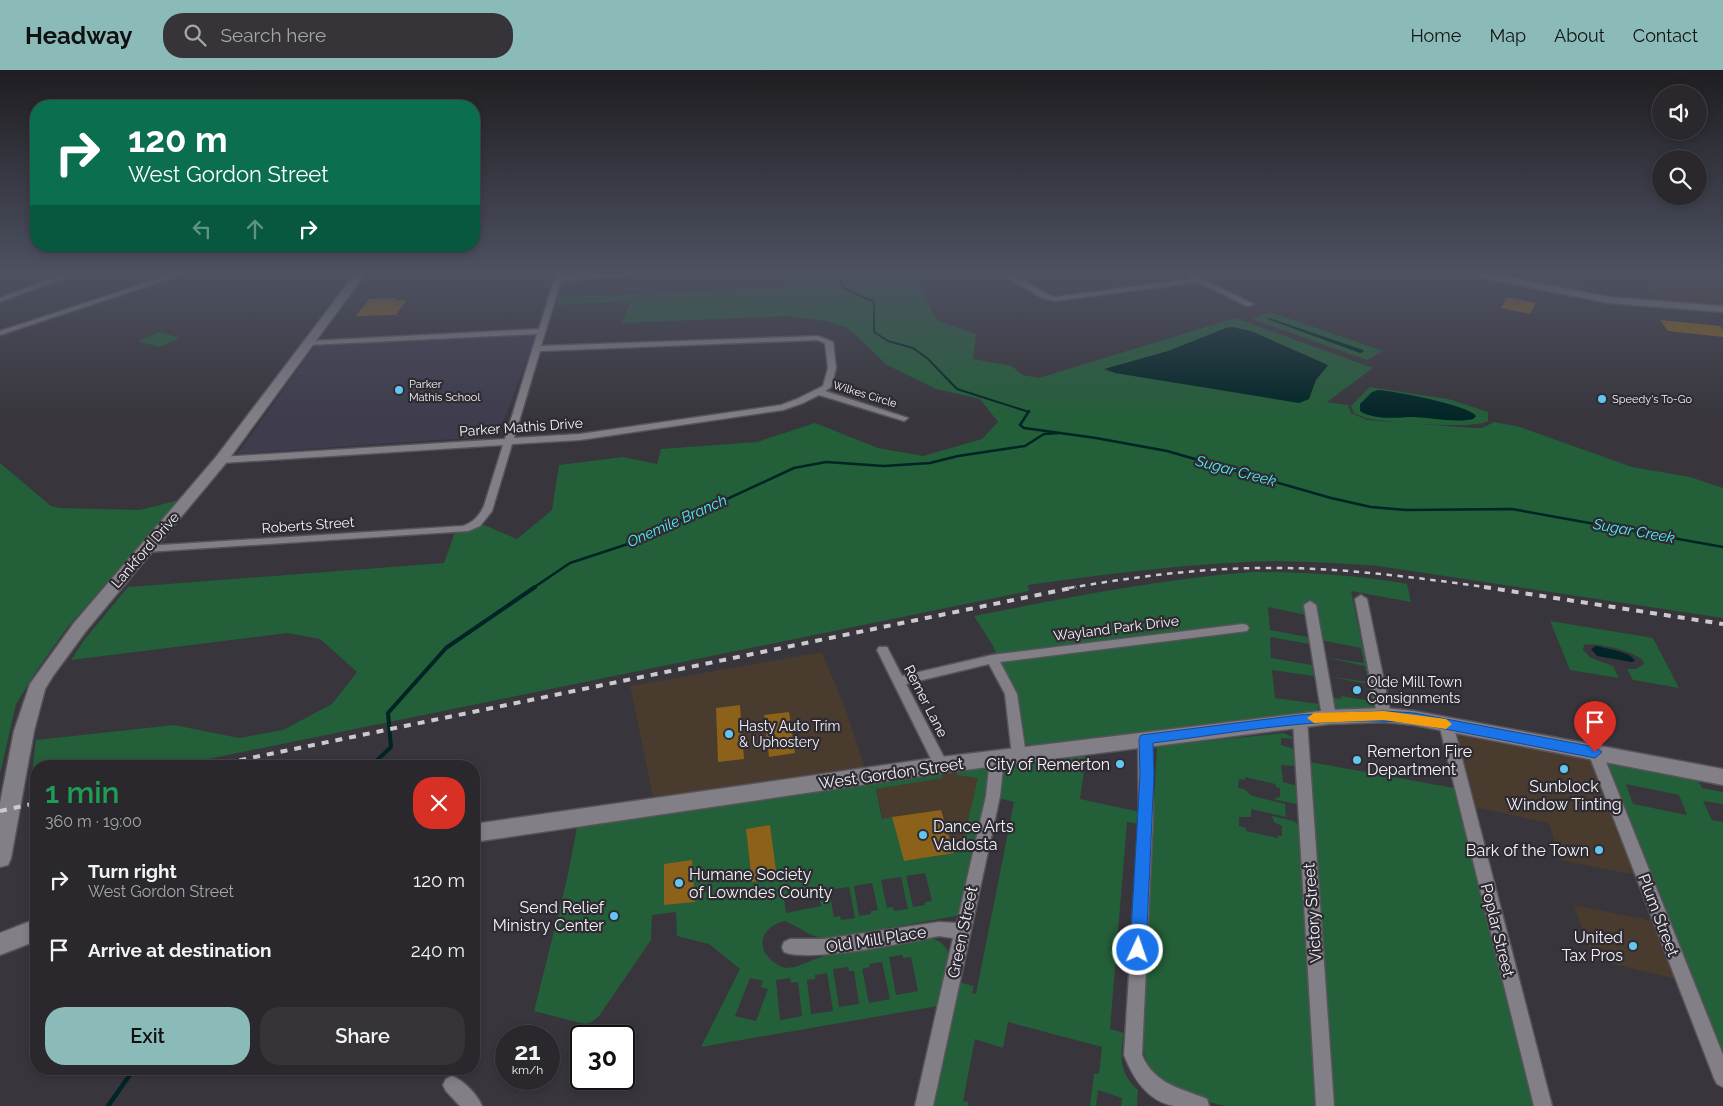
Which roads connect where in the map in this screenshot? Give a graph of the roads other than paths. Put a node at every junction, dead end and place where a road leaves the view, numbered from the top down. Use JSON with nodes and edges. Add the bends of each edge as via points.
{"nodes":[{"id":1,"x":33,"y":322,"type":"edge"},
{"id":2,"x":324,"y":322,"type":"edge"},
{"id":3,"x":545,"y":322,"type":"edge"},
{"id":4,"x":542,"y":331,"type":"junction"},
{"id":5,"x":0,"y":333,"type":"edge"},
{"id":6,"x":309,"y":343,"type":"junction"},
{"id":7,"x":536,"y":349,"type":"junction"},
{"id":8,"x":819,"y":392,"type":"junction"},
{"id":9,"x":904,"y":418,"type":"dead end"},
{"id":10,"x":507,"y":442,"type":"junction"},
{"id":11,"x":221,"y":460,"type":"junction"},
{"id":12,"x":146,"y":549,"type":"junction"},
{"id":13,"x":1361,"y":599,"type":"dead end"},
{"id":14,"x":1310,"y":605,"type":"dead end"},
{"id":15,"x":1243,"y":628,"type":"dead end"},
{"id":16,"x":883,"y":650,"type":"dead end"},
{"id":17,"x":992,"y":659,"type":"junction"},
{"id":18,"x":899,"y":681,"type":"junction"},
{"id":19,"x":1384,"y":716,"type":"junction"},
{"id":20,"x":1329,"y":717,"type":"junction"},
{"id":21,"x":1300,"y":720,"type":"junction"},
{"id":22,"x":1446,"y":724,"type":"junction"},
{"id":23,"x":1146,"y":739,"type":"junction"},
{"id":24,"x":1595,"y":752,"type":"junction"},
{"id":25,"x":1019,"y":755,"type":"junction"},
{"id":26,"x":997,"y":758,"type":"junction"},
{"id":27,"x":942,"y":765,"type":"junction"},
{"id":28,"x":1723,"y":777,"type":"edge"},
{"id":29,"x":480,"y":831,"type":"edge"},
{"id":30,"x":0,"y":858,"type":"edge"},
{"id":31,"x":962,"y":931,"type":"junction"},
{"id":32,"x":30,"y":932,"type":"edge"},
{"id":33,"x":0,"y":944,"type":"edge"},
{"id":34,"x":790,"y":947,"type":"dead end"},
{"id":35,"x":1723,"y":1078,"type":"edge"},
{"id":36,"x":452,"y":1084,"type":"dead end"},
{"id":37,"x":474,"y":1106,"type":"edge"},
{"id":38,"x":924,"y":1106,"type":"edge"},
{"id":39,"x":1200,"y":1106,"type":"edge"},
{"id":40,"x":1325,"y":1106,"type":"edge"},
{"id":41,"x":1543,"y":1106,"type":"edge"}],
"edges":[{"from":1,"to":5,"type":"street"},
{"from":2,"to":6,"type":"street","name":"Lankford Drive"},
{"from":3,"to":4,"type":"street"},
{"from":4,"to":6,"type":"street"},
{"from":4,"to":7,"type":"street"},
{"from":6,"to":11,"type":"street","name":"Lankford Drive"},
{"from":7,"to":8,"type":"street","via":[[818,338],[829,342],[832,368],[827,387]]},
{"from":7,"to":10,"type":"street"},
{"from":8,"to":9,"type":"street","name":"Wilkes Circle"},
{"from":8,"to":10,"type":"street","name":"Parker Mathis Drive","via":[[783,407],[762,411],[619,433]]},
{"from":10,"to":11,"type":"street","name":"Parker Mathis Drive"},
{"from":10,"to":12,"type":"street","name":"Roberts Street","via":[[486,514],[471,527]]},
{"from":11,"to":12,"type":"street","name":"Lankford Drive"},
{"from":12,"to":30,"type":"street","name":"Lankford Drive","via":[[80,626],[36,689],[24,731]]},
{"from":13,"to":19,"type":"street"},
{"from":14,"to":20,"type":"street"},
{"from":15,"to":17,"type":"street","name":"Wayland Park Drive"},
{"from":16,"to":18,"type":"street","name":"Remer Lane"},
{"from":17,"to":18,"type":"street","name":"Wayland Park Drive"},
{"from":17,"to":25,"type":"street","via":[[1011,694]]},
{"from":18,"to":27,"type":"street","name":"Remer Lane"},
{"from":19,"to":20,"type":"street","name":"West Gordon Street"},
{"from":19,"to":22,"type":"street","name":"West Gordon Street"},
{"from":20,"to":21,"type":"street","name":"West Gordon Street"},
{"from":21,"to":23,"type":"street","name":"West Gordon Street"},
{"from":21,"to":40,"type":"street","name":"Victory Street"},
{"from":22,"to":24,"type":"street","name":"West Gordon Street"},
{"from":22,"to":41,"type":"street","name":"Poplar Street"},
{"from":23,"to":25,"type":"street","name":"West Gordon Street"},
{"from":23,"to":39,"type":"street","via":[[1146,807],[1133,1055],[1138,1071],[1152,1087]]},
{"from":24,"to":28,"type":"street","name":"West Gordon Street"},
{"from":24,"to":35,"type":"street","name":"Plum Street"},
{"from":25,"to":26,"type":"street","name":"West Gordon Street"},
{"from":26,"to":27,"type":"street","name":"West Gordon Street"},
{"from":26,"to":31,"type":"street","name":"Green Street","via":[[992,796]]},
{"from":27,"to":29,"type":"street","name":"West Gordon Street"},
{"from":31,"to":34,"type":"street","name":"Old Mill Place","via":[[939,929],[824,948]]},
{"from":31,"to":38,"type":"street","name":"Green Street"},
{"from":32,"to":33,"type":"street"},
{"from":36,"to":37,"type":"street"}]}
